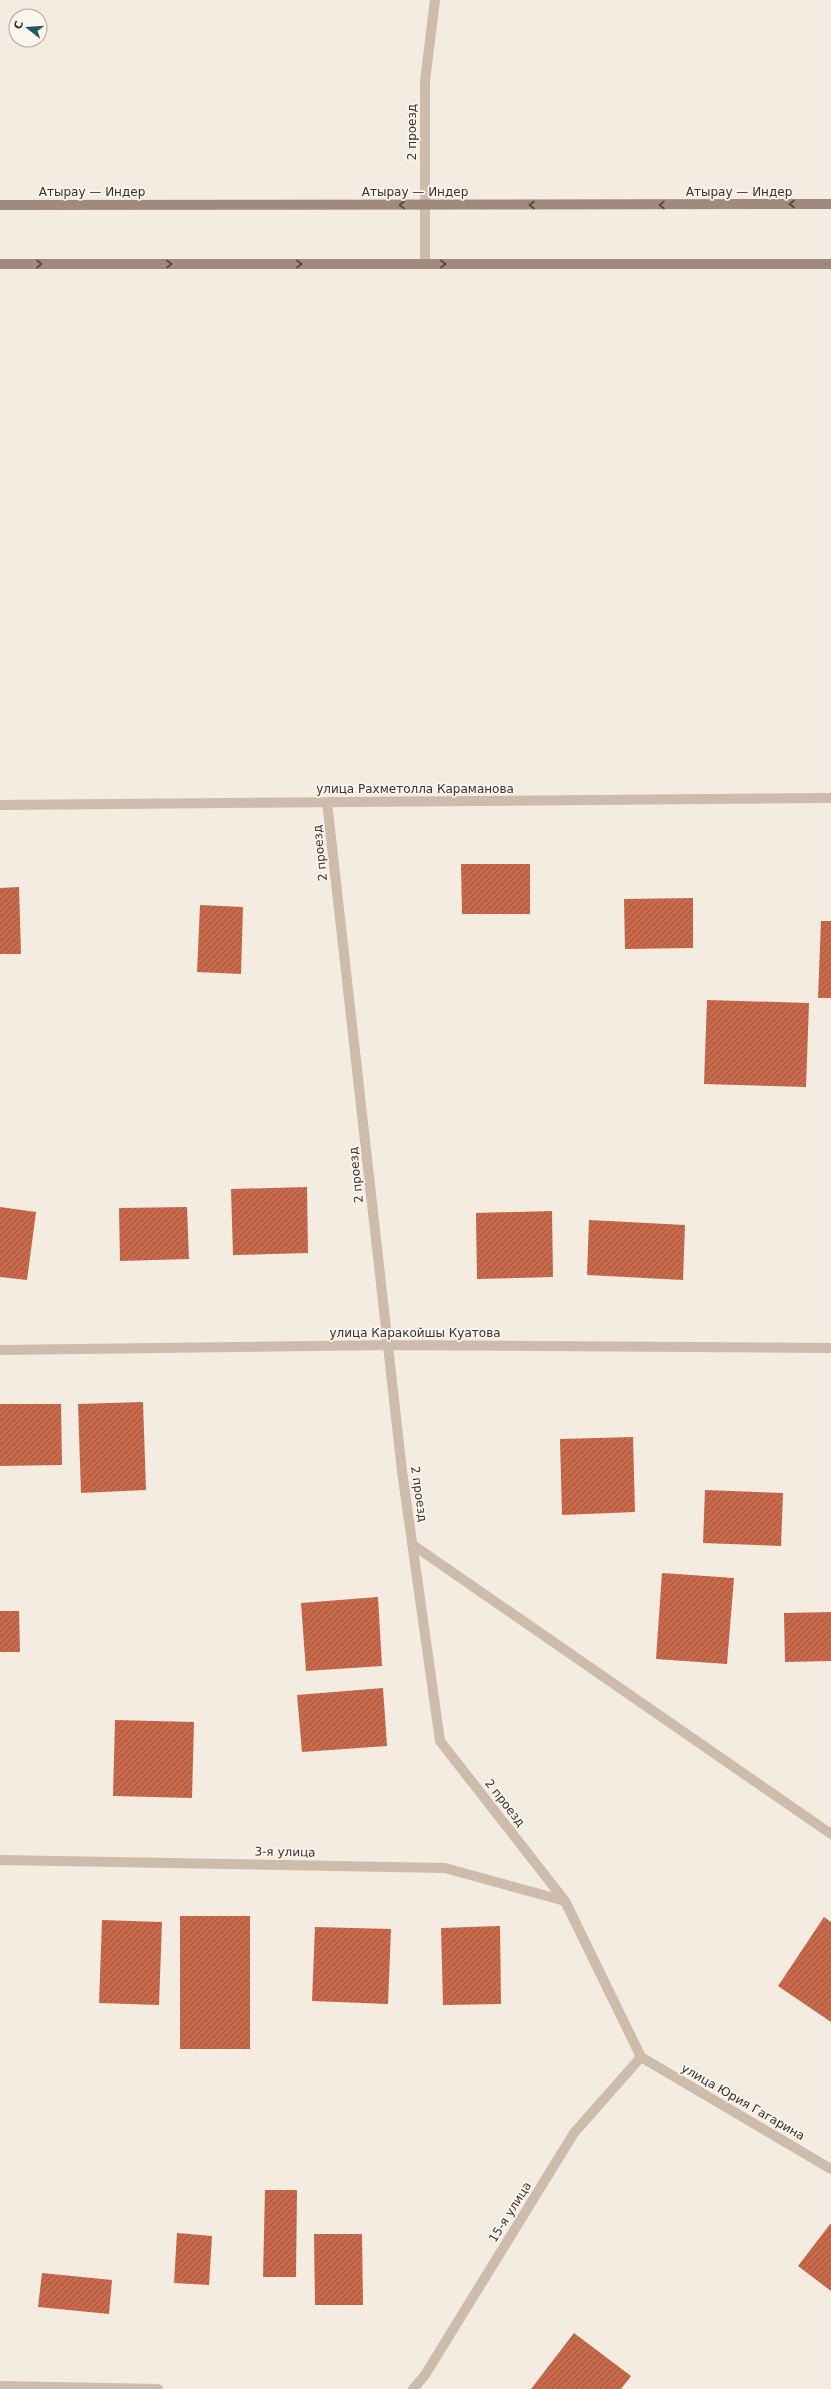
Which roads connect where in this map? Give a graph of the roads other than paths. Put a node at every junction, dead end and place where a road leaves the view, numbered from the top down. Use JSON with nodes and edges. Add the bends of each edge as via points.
{"nodes":[{"id":1,"x":435,"y":0,"type":"edge"},
{"id":2,"x":831,"y":204,"type":"edge"},
{"id":3,"x":0,"y":205,"type":"edge"},
{"id":4,"x":426,"y":206,"type":"junction"},
{"id":5,"x":0,"y":264,"type":"edge"},
{"id":6,"x":425,"y":264,"type":"junction"},
{"id":7,"x":831,"y":264,"type":"edge"},
{"id":8,"x":831,"y":798,"type":"edge"},
{"id":9,"x":327,"y":802,"type":"junction"},
{"id":10,"x":0,"y":805,"type":"edge"},
{"id":11,"x":388,"y":1345,"type":"junction"},
{"id":12,"x":831,"y":1348,"type":"edge"},
{"id":13,"x":0,"y":1350,"type":"edge"},
{"id":14,"x":413,"y":1545,"type":"junction"},
{"id":15,"x":831,"y":1834,"type":"edge"},
{"id":16,"x":0,"y":1860,"type":"edge"},
{"id":17,"x":565,"y":1901,"type":"junction"},
{"id":18,"x":641,"y":2057,"type":"junction"},
{"id":19,"x":831,"y":2169,"type":"edge"},
{"id":20,"x":0,"y":2386,"type":"edge"},
{"id":21,"x":158,"y":2389,"type":"edge"},
{"id":22,"x":413,"y":2389,"type":"edge"}],
"edges":[{"from":1,"to":4,"type":"street","name":"2 проезд","via":[[425,81]]},
{"from":2,"to":4,"type":"main road","name":"Атырау — Индер","one_way":true},
{"from":4,"to":3,"type":"main road","name":"Атырау — Индер","one_way":true},
{"from":4,"to":6,"type":"street","name":"2 проезд"},
{"from":5,"to":6,"type":"main road","one_way":true},
{"from":6,"to":7,"type":"main road","one_way":true},
{"from":8,"to":9,"type":"street","name":"улица Рахметолла Караманова"},
{"from":9,"to":10,"type":"street","name":"улица Рахметолла Караманова"},
{"from":9,"to":11,"type":"street","name":"2 проезд"},
{"from":11,"to":12,"type":"street","name":"улица Каракойшы Куатова"},
{"from":11,"to":13,"type":"street","name":"улица Каракойшы Куатова"},
{"from":11,"to":14,"type":"street","name":"2 проезд"},
{"from":14,"to":15,"type":"street"},
{"from":14,"to":17,"type":"street","name":"2 проезд","via":[[440,1741]]},
{"from":16,"to":17,"type":"street","name":"3-я улица","via":[[445,1868]]},
{"from":17,"to":18,"type":"street","name":"2 проезд"},
{"from":18,"to":19,"type":"street","name":"улица Юрия Гагарина"},
{"from":18,"to":22,"type":"street","name":"15-я улица","via":[[574,2133],[425,2375]]},
{"from":20,"to":21,"type":"street"}]}
